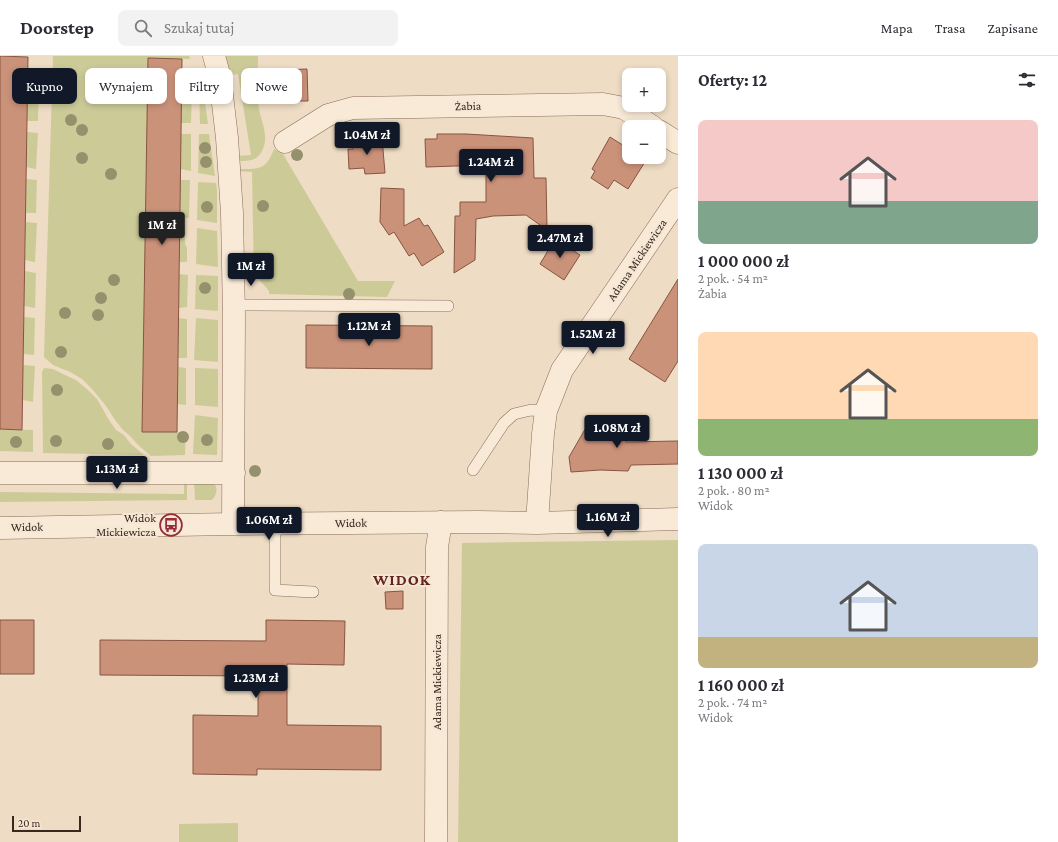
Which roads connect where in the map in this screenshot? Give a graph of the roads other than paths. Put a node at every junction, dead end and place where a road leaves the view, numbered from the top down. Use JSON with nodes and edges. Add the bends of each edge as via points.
{"nodes":[{"id":1,"x":214,"y":56,"type":"edge"},
{"id":2,"x":642,"y":120,"type":"edge"},
{"id":3,"x":666,"y":135,"type":"edge"},
{"id":4,"x":285,"y":142,"type":"dead end"},
{"id":5,"x":678,"y":143,"type":"edge"},
{"id":6,"x":678,"y":199,"type":"edge"},
{"id":7,"x":234,"y":305,"type":"junction"},
{"id":8,"x":448,"y":306,"type":"dead end"},
{"id":9,"x":546,"y":411,"type":"junction"},
{"id":10,"x":473,"y":470,"type":"dead end"},
{"id":11,"x":0,"y":473,"type":"edge"},
{"id":12,"x":234,"y":473,"type":"junction"},
{"id":13,"x":678,"y":519,"type":"edge"},
{"id":14,"x":441,"y":522,"type":"junction"},
{"id":15,"x":537,"y":523,"type":"junction"},
{"id":16,"x":233,"y":524,"type":"junction"},
{"id":17,"x":275,"y":524,"type":"junction"},
{"id":18,"x":0,"y":528,"type":"edge"},
{"id":19,"x":313,"y":592,"type":"dead end"},
{"id":20,"x":436,"y":842,"type":"edge"}],
"edges":[{"from":1,"to":7,"type":"street","via":[[220,78],[227,138]]},
{"from":2,"to":4,"type":"street","name":"Żabia","via":[[624,108],[603,104],[354,108],[328,115]]},
{"from":3,"to":5,"type":"street"},
{"from":6,"to":9,"type":"street","name":"Adama Mickiewicza","via":[[562,370]]},
{"from":7,"to":8,"type":"lane"},
{"from":7,"to":12,"type":"street"},
{"from":9,"to":10,"type":"lane","via":[[531,410],[514,414],[504,423]]},
{"from":9,"to":15,"type":"street","name":"Adama Mickiewicza"},
{"from":11,"to":12,"type":"street"},
{"from":12,"to":16,"type":"street"},
{"from":13,"to":15,"type":"street","name":"Widok"},
{"from":14,"to":15,"type":"street","name":"Widok"},
{"from":14,"to":17,"type":"street","name":"Widok"},
{"from":14,"to":20,"type":"street","name":"Adama Mickiewicza","via":[[437,547]]},
{"from":16,"to":17,"type":"street","name":"Widok"},
{"from":16,"to":18,"type":"street","name":"Widok"},
{"from":17,"to":19,"type":"lane","via":[[274,590]]}]}
